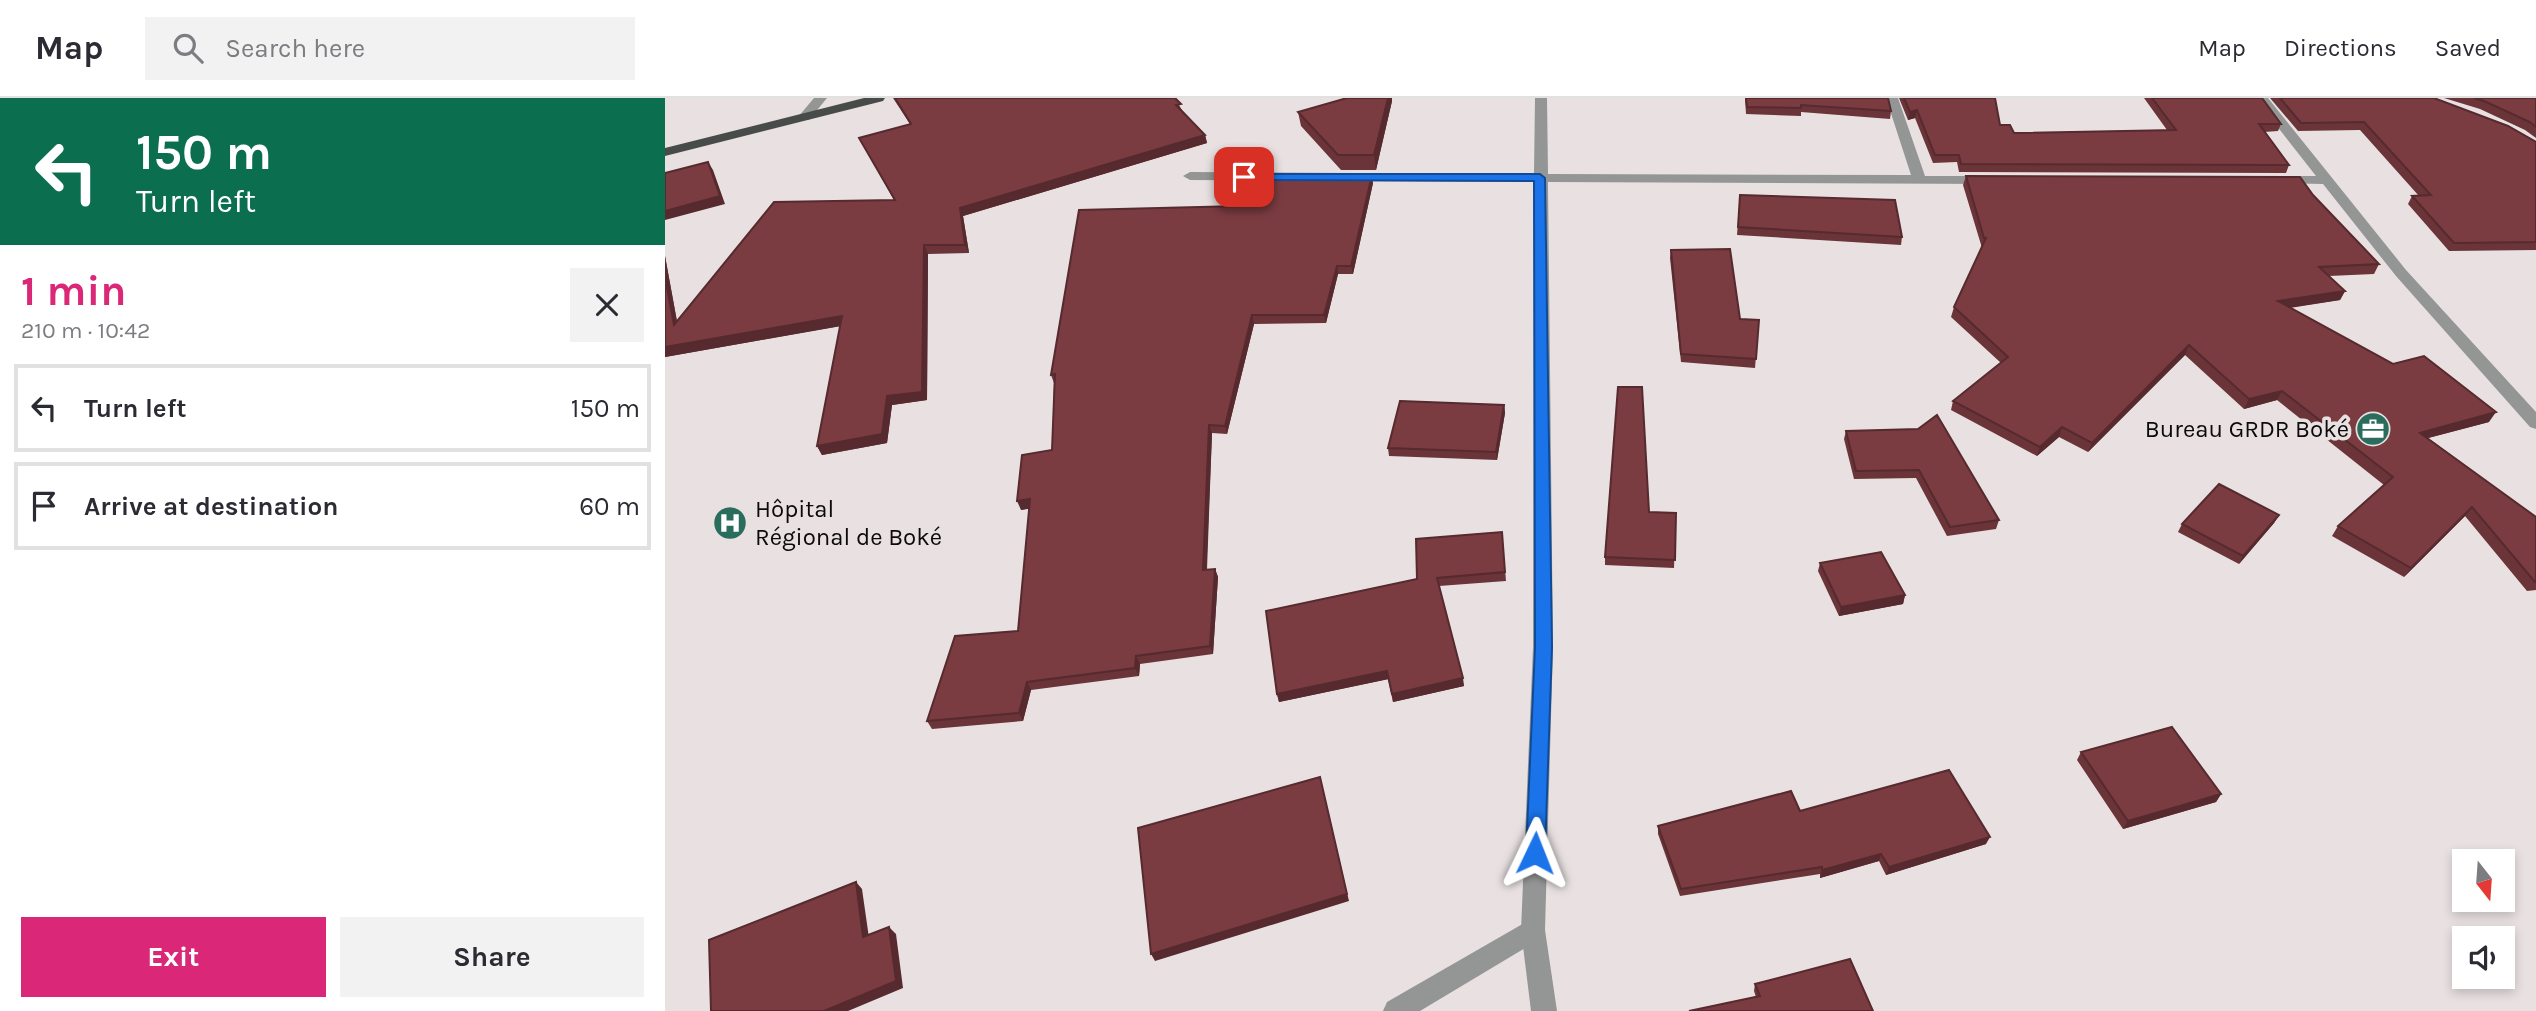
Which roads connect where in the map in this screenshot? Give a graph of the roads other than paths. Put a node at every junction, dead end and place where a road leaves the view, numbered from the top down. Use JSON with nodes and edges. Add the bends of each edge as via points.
{"nodes":[{"id":1,"x":821,"y":98,"type":"edge"},
{"id":2,"x":879,"y":98,"type":"edge"},
{"id":3,"x":1541,"y":98,"type":"edge"},
{"id":4,"x":1892,"y":98,"type":"edge"},
{"id":5,"x":2261,"y":98,"type":"edge"},
{"id":6,"x":804,"y":117,"type":"junction"},
{"id":7,"x":665,"y":152,"type":"edge"},
{"id":8,"x":1190,"y":176,"type":"dead end"},
{"id":9,"x":1540,"y":178,"type":"junction"},
{"id":10,"x":1919,"y":180,"type":"junction"},
{"id":11,"x":2000,"y":180,"type":"edge"},
{"id":12,"x":2258,"y":180,"type":"edge"},
{"id":13,"x":2326,"y":180,"type":"junction"},
{"id":14,"x":2536,"y":423,"type":"edge"},
{"id":15,"x":1532,"y":930,"type":"junction"},
{"id":16,"x":1396,"y":1011,"type":"edge"},
{"id":17,"x":1544,"y":1011,"type":"edge"}],
"edges":[{"from":1,"to":6,"type":"street"},
{"from":2,"to":6,"type":"highway"},
{"from":3,"to":9,"type":"street"},
{"from":4,"to":10,"type":"street"},
{"from":5,"to":13,"type":"street"},
{"from":6,"to":7,"type":"highway"},
{"from":8,"to":9,"type":"street"},
{"from":9,"to":10,"type":"street"},
{"from":9,"to":15,"type":"street","via":[[1543,647]]},
{"from":10,"to":11,"type":"street"},
{"from":12,"to":13,"type":"street"},
{"from":13,"to":14,"type":"street","via":[[2401,273]]},
{"from":15,"to":16,"type":"street"},
{"from":15,"to":17,"type":"street"}]}
